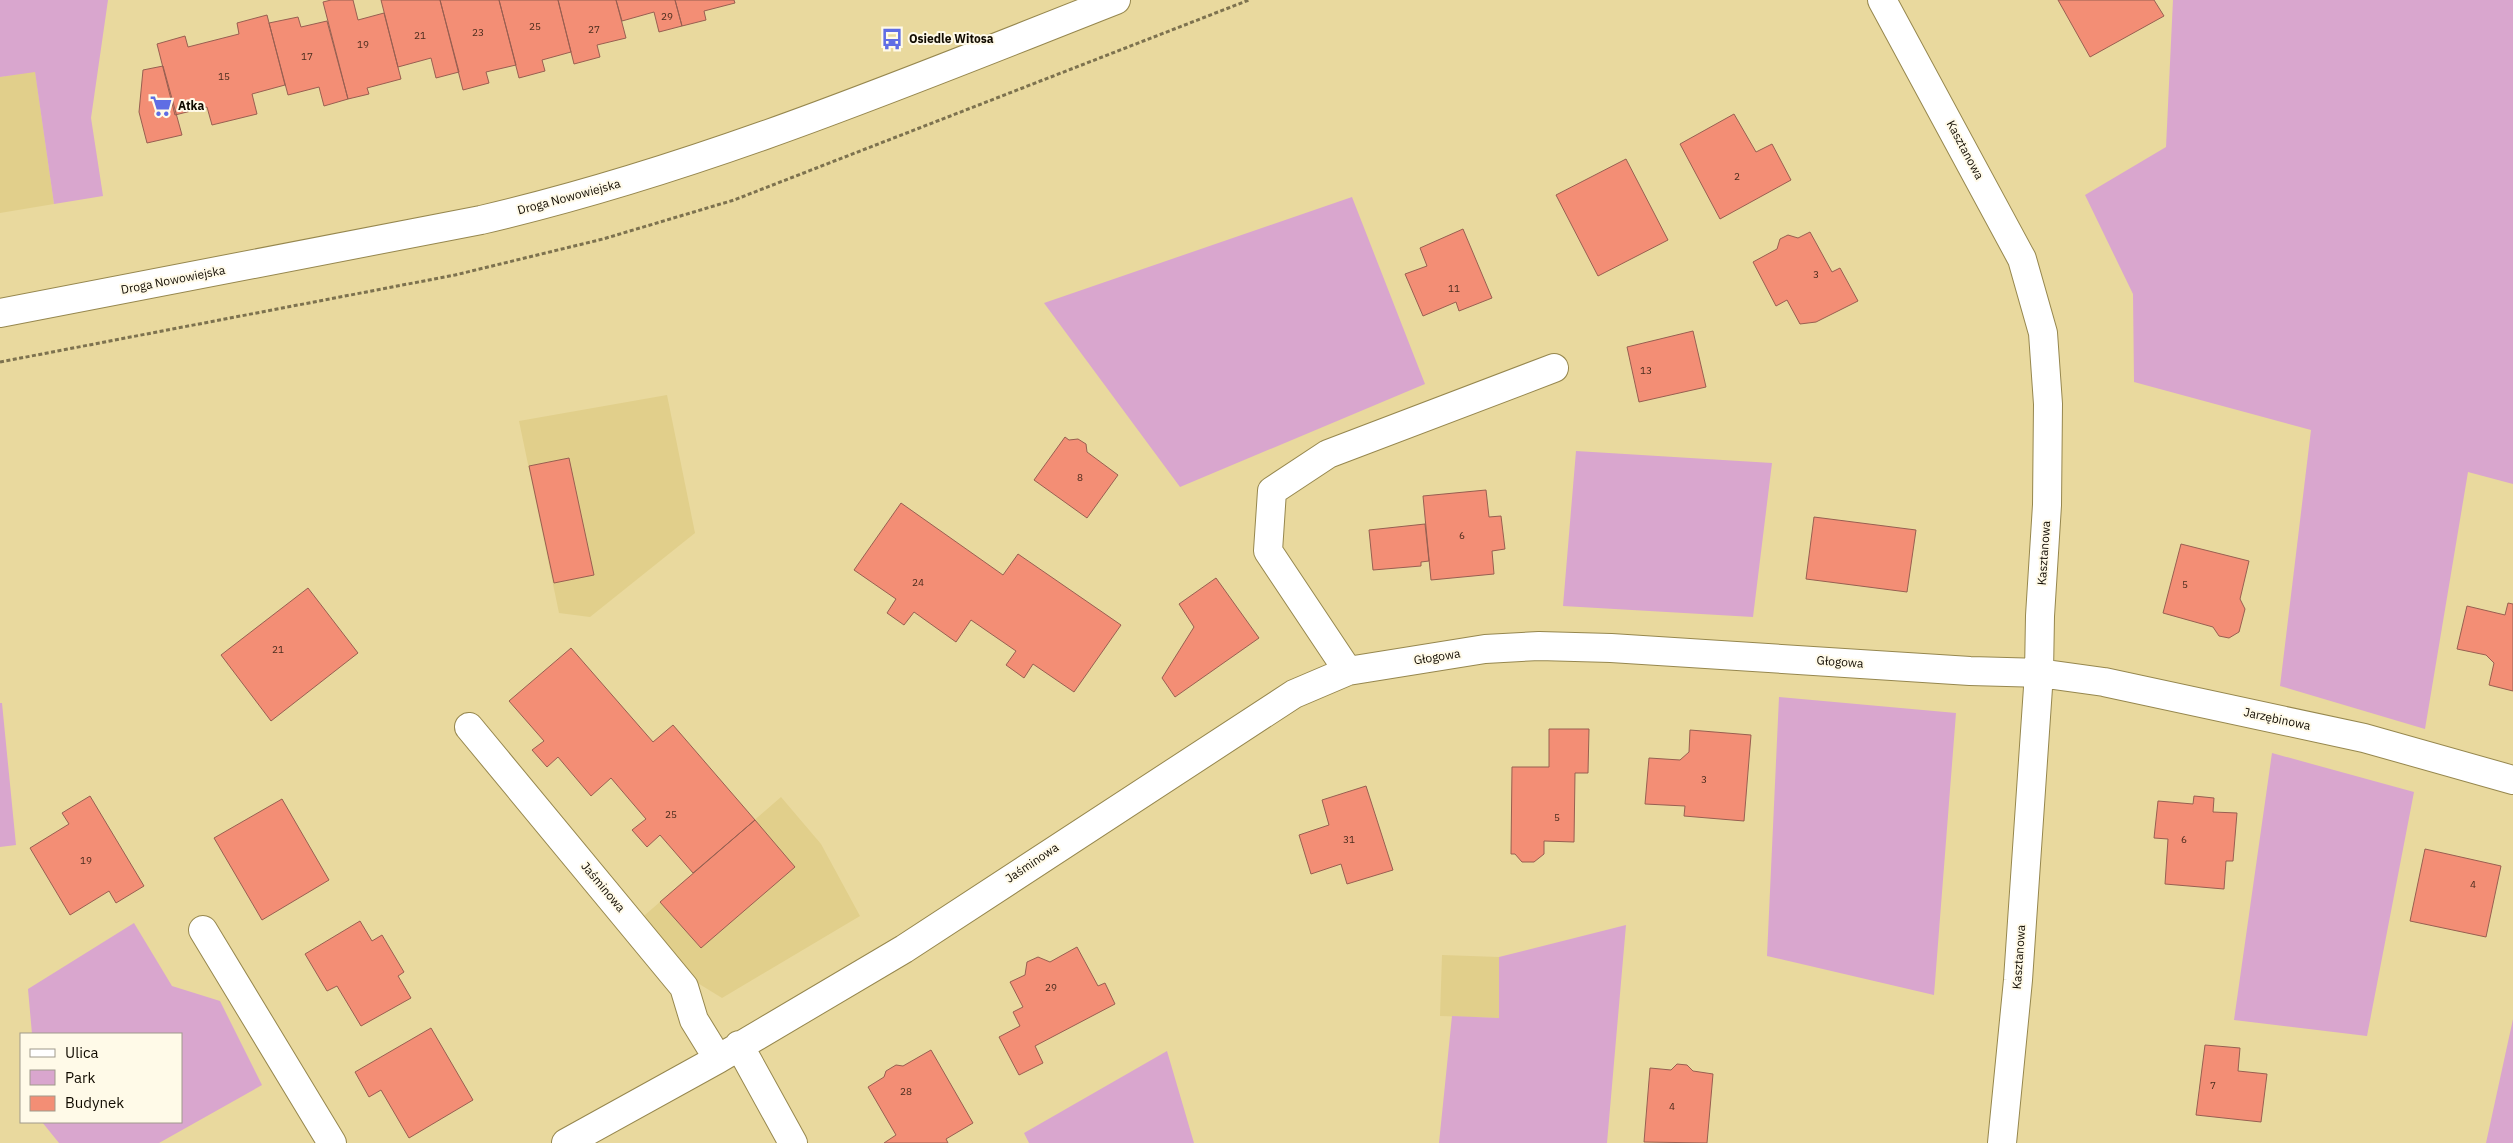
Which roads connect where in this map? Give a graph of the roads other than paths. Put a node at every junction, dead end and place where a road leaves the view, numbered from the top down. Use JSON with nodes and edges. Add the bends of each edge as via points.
{"nodes":[{"id":1,"x":1116,"y":0,"type":"edge"},
{"id":2,"x":1882,"y":0,"type":"edge"},
{"id":3,"x":0,"y":313,"type":"edge"},
{"id":4,"x":1554,"y":368,"type":"dead end"},
{"id":5,"x":1348,"y":671,"type":"junction"},
{"id":6,"x":2039,"y":673,"type":"junction"},
{"id":7,"x":469,"y":727,"type":"dead end"},
{"id":8,"x":2513,"y":780,"type":"edge"},
{"id":9,"x":203,"y":930,"type":"dead end"},
{"id":10,"x":729,"y":1052,"type":"junction"},
{"id":11,"x":332,"y":1143,"type":"edge"},
{"id":12,"x":566,"y":1143,"type":"edge"},
{"id":13,"x":793,"y":1143,"type":"edge"},
{"id":14,"x":2002,"y":1143,"type":"edge"}],
"edges":[{"from":1,"to":3,"type":"street","name":"Droga Nowowiejska","via":[[744,144],[546,205]]},
{"from":2,"to":6,"type":"street","name":"Kasztanowa","via":[[2022,259],[2043,333],[2048,404],[2048,505]]},
{"from":4,"to":5,"type":"street","via":[[1328,454],[1272,491],[1268,551]]},
{"from":5,"to":6,"type":"street","name":"Głogowa","via":[[1485,649],[1539,646]]},
{"from":5,"to":10,"type":"street","name":"Jaśminowa","via":[[1294,694],[904,949]]},
{"from":6,"to":8,"type":"street","name":"Jarzębinowa","via":[[2104,682],[2364,738]]},
{"from":6,"to":14,"type":"street","name":"Kasztanowa","via":[[2018,980]]},
{"from":7,"to":10,"type":"street","name":"Jaśminowa","via":[[684,986],[694,1020]]},
{"from":9,"to":11,"type":"street"},
{"from":10,"to":12,"type":"street","name":"Jaśminowa"},
{"from":10,"to":13,"type":"street"}]}
